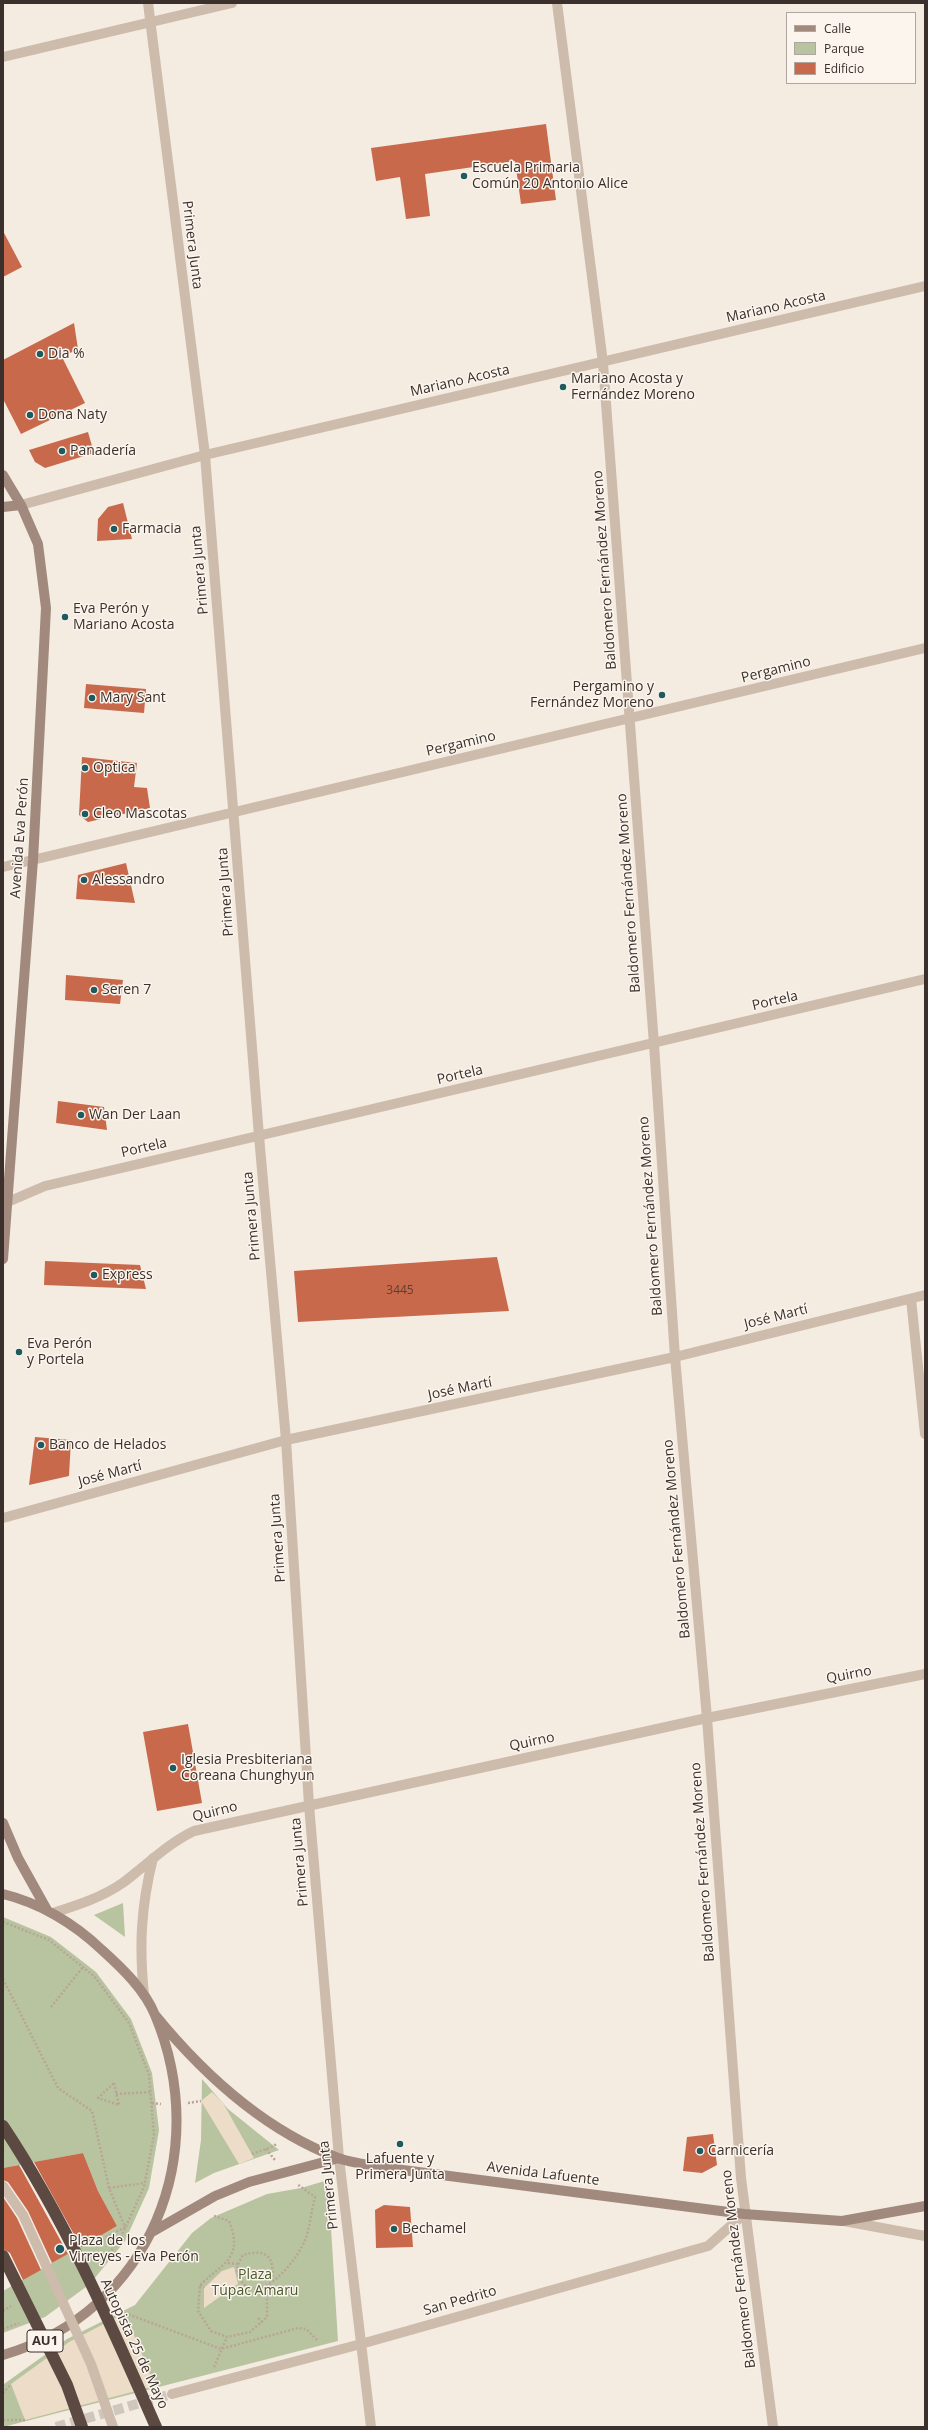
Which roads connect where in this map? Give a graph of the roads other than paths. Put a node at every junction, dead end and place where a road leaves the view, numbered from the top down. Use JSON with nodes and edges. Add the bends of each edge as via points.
{"nodes":[{"id":1,"x":148,"y":3,"type":"edge"},
{"id":2,"x":232,"y":3,"type":"edge"},
{"id":3,"x":556,"y":3,"type":"edge"},
{"id":4,"x":150,"y":22,"type":"junction"},
{"id":5,"x":3,"y":57,"type":"edge"},
{"id":6,"x":925,"y":286,"type":"edge"},
{"id":7,"x":603,"y":362,"type":"junction"},
{"id":8,"x":205,"y":455,"type":"junction"},
{"id":9,"x":3,"y":475,"type":"edge"},
{"id":10,"x":21,"y":505,"type":"junction"},
{"id":11,"x":3,"y":507,"type":"edge"},
{"id":12,"x":925,"y":648,"type":"edge"},
{"id":13,"x":630,"y":719,"type":"junction"},
{"id":14,"x":234,"y":812,"type":"junction"},
{"id":15,"x":33,"y":860,"type":"junction"},
{"id":16,"x":3,"y":867,"type":"edge"},
{"id":17,"x":925,"y":979,"type":"edge"},
{"id":18,"x":654,"y":1044,"type":"junction"},
{"id":19,"x":259,"y":1136,"type":"junction"},
{"id":20,"x":5,"y":1203,"type":"edge"},
{"id":21,"x":3,"y":1259,"type":"edge"},
{"id":22,"x":925,"y":1295,"type":"edge"},
{"id":23,"x":911,"y":1298,"type":"junction"},
{"id":24,"x":675,"y":1357,"type":"junction"},
{"id":25,"x":925,"y":1434,"type":"edge"},
{"id":26,"x":286,"y":1440,"type":"junction"},
{"id":27,"x":3,"y":1518,"type":"edge"},
{"id":28,"x":925,"y":1674,"type":"edge"},
{"id":29,"x":707,"y":1718,"type":"junction"},
{"id":30,"x":309,"y":1805,"type":"junction"},
{"id":31,"x":3,"y":1823,"type":"edge"},
{"id":32,"x":153,"y":1858,"type":"junction"},
{"id":33,"x":3,"y":1894,"type":"edge"},
{"id":34,"x":50,"y":1912,"type":"junction"},
{"id":35,"x":144,"y":1996,"type":"junction"},
{"id":36,"x":155,"y":2015,"type":"junction"},
{"id":37,"x":3,"y":2126,"type":"edge"},
{"id":38,"x":339,"y":2158,"type":"junction"},
{"id":39,"x":3,"y":2186,"type":"edge"},
{"id":40,"x":925,"y":2206,"type":"edge"},
{"id":41,"x":744,"y":2214,"type":"junction"},
{"id":42,"x":842,"y":2221,"type":"junction"},
{"id":43,"x":152,"y":2232,"type":"junction"},
{"id":44,"x":925,"y":2236,"type":"edge"},
{"id":45,"x":3,"y":2256,"type":"edge"},
{"id":46,"x":361,"y":2344,"type":"junction"},
{"id":47,"x":3,"y":2355,"type":"edge"},
{"id":48,"x":172,"y":2394,"type":"tunnel mouth"},
{"id":49,"x":82,"y":2427,"type":"edge"},
{"id":50,"x":113,"y":2427,"type":"edge"},
{"id":51,"x":156,"y":2427,"type":"edge"},
{"id":52,"x":371,"y":2427,"type":"edge"},
{"id":53,"x":772,"y":2427,"type":"edge"}],
"edges":[{"from":1,"to":4,"type":"street","name":"Primera Junta"},
{"from":2,"to":4,"type":"street"},
{"from":3,"to":7,"type":"street","name":"Baldomero Fernández Moreno"},
{"from":4,"to":5,"type":"street"},
{"from":4,"to":8,"type":"street","name":"Primera Junta"},
{"from":6,"to":7,"type":"street","name":"Mariano Acosta"},
{"from":7,"to":8,"type":"street","name":"Mariano Acosta"},
{"from":7,"to":13,"type":"street","name":"Baldomero Fernández Moreno"},
{"from":8,"to":10,"type":"street","name":"Mariano Acosta"},
{"from":8,"to":14,"type":"street","name":"Primera Junta"},
{"from":9,"to":10,"type":"main road","name":"Avenida Eva Perón"},
{"from":10,"to":11,"type":"main road","name":"Mariano Acosta"},
{"from":10,"to":15,"type":"main road","name":"Avenida Eva Perón","via":[[38,544],[46,608]]},
{"from":12,"to":13,"type":"street","name":"Pergamino"},
{"from":13,"to":14,"type":"street","name":"Pergamino"},
{"from":13,"to":18,"type":"street","name":"Baldomero Fernández Moreno"},
{"from":14,"to":15,"type":"street","name":"Pergamino"},
{"from":14,"to":19,"type":"street","name":"Primera Junta"},
{"from":15,"to":16,"type":"street","name":"Pergamino"},
{"from":15,"to":20,"type":"main road","name":"Avenida Eva Perón"},
{"from":17,"to":18,"type":"street","name":"Portela"},
{"from":18,"to":19,"type":"street","name":"Portela"},
{"from":18,"to":24,"type":"street","name":"Baldomero Fernández Moreno"},
{"from":19,"to":20,"type":"street","name":"Portela","via":[[45,1186]]},
{"from":19,"to":26,"type":"street","name":"Primera Junta"},
{"from":20,"to":21,"type":"main road","name":"Avenida Eva Perón"},
{"from":22,"to":23,"type":"street","name":"José Martí"},
{"from":23,"to":24,"type":"street","name":"José Martí"},
{"from":23,"to":25,"type":"street"},
{"from":24,"to":26,"type":"street","name":"José Martí"},
{"from":24,"to":29,"type":"street","name":"Baldomero Fernández Moreno"},
{"from":26,"to":27,"type":"street","name":"José Martí"},
{"from":26,"to":30,"type":"street","name":"Primera Junta"},
{"from":28,"to":29,"type":"street","name":"Quirno"},
{"from":29,"to":30,"type":"street","name":"Quirno"},
{"from":29,"to":41,"type":"street","name":"Baldomero Fernández Moreno"},
{"from":30,"to":32,"type":"street","name":"Quirno","via":[[194,1831],[178,1839]]},
{"from":30,"to":38,"type":"street","name":"Primera Junta"},
{"from":31,"to":34,"type":"main road","via":[[18,1858]]},
{"from":32,"to":34,"type":"street","name":"Quirno","via":[[103,1894],[89,1901]]},
{"from":32,"to":35,"type":"street","via":[[144,1892],[140,1926]]},
{"from":33,"to":34,"type":"main road"},
{"from":34,"to":35,"type":"main road","via":[[87,1936],[117,1964]]},
{"from":35,"to":36,"type":"main road"},
{"from":36,"to":38,"type":"main road","name":"Avenida Lafuente","via":[[185,2052],[220,2085],[252,2110],[286,2132]]},
{"from":36,"to":43,"type":"main road","via":[[169,2059],[177,2105],[176,2149],[168,2191]]},
{"from":37,"to":51,"type":"highway","name":"Autopista 25 de Mayo","bridge":true,"via":[[20,2151],[60,2224],[124,2354]]},
{"from":38,"to":41,"type":"main road","name":"Avenida Lafuente","via":[[395,2169]]},
{"from":38,"to":43,"type":"main road","name":"Avenida Lafuente","via":[[284,2172],[215,2196]]},
{"from":38,"to":46,"type":"street","name":"Primera Junta"},
{"from":39,"to":50,"type":"street","bridge":true,"via":[[23,2215],[84,2350]]},
{"from":40,"to":42,"type":"main road","name":"Avenida Lafuente"},
{"from":41,"to":42,"type":"main road","name":"Avenida Lafuente"},
{"from":41,"to":46,"type":"street","name":"San Pedrito","via":[[708,2246]]},
{"from":41,"to":53,"type":"street","name":"Baldomero Fernández Moreno"},
{"from":42,"to":44,"type":"street"},
{"from":43,"to":47,"type":"main road","via":[[132,2265],[107,2294],[86,2313],[48,2336]]},
{"from":45,"to":49,"type":"highway","number":"AU1","bridge":true,"via":[[67,2385]]},
{"from":46,"to":48,"type":"street","name":"San Pedrito"},
{"from":46,"to":52,"type":"street","name":"Primera Junta"}]}
